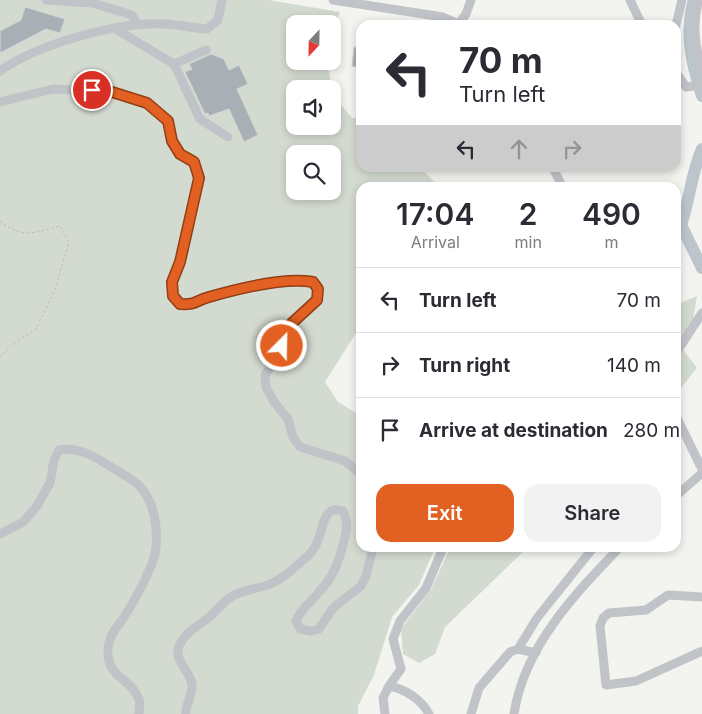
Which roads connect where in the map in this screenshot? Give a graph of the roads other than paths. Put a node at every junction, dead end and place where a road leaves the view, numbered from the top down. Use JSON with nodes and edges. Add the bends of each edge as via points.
{"nodes":[{"id":1,"x":46,"y":0,"type":"edge"},
{"id":2,"x":222,"y":0,"type":"edge"},
{"id":3,"x":333,"y":0,"type":"edge"},
{"id":4,"x":471,"y":0,"type":"edge"},
{"id":5,"x":630,"y":0,"type":"edge"},
{"id":6,"x":682,"y":0,"type":"edge"},
{"id":7,"x":699,"y":0,"type":"edge"},
{"id":8,"x":449,"y":20,"type":"edge"},
{"id":9,"x":462,"y":20,"type":"edge"},
{"id":10,"x":640,"y":20,"type":"edge"},
{"id":11,"x":677,"y":20,"type":"edge"},
{"id":12,"x":138,"y":25,"type":"junction"},
{"id":13,"x":113,"y":28,"type":"junction"},
{"id":14,"x":206,"y":50,"type":"dead end"},
{"id":15,"x":174,"y":64,"type":"junction"},
{"id":16,"x":0,"y":71,"type":"edge"},
{"id":17,"x":702,"y":72,"type":"edge"},
{"id":18,"x":681,"y":80,"type":"edge"},
{"id":19,"x":702,"y":86,"type":"edge"},
{"id":20,"x":0,"y":102,"type":"edge"},
{"id":21,"x":228,"y":136,"type":"dead end"},
{"id":22,"x":702,"y":313,"type":"edge"},
{"id":23,"x":681,"y":345,"type":"edge"},
{"id":24,"x":681,"y":426,"type":"edge"},
{"id":25,"x":702,"y":469,"type":"edge"},
{"id":26,"x":356,"y":470,"type":"edge"},
{"id":27,"x":702,"y":473,"type":"edge"},
{"id":28,"x":681,"y":492,"type":"edge"},
{"id":29,"x":0,"y":534,"type":"edge"},
{"id":30,"x":373,"y":552,"type":"edge"},
{"id":31,"x":441,"y":552,"type":"edge"},
{"id":32,"x":590,"y":552,"type":"edge"},
{"id":33,"x":615,"y":552,"type":"edge"},
{"id":34,"x":702,"y":597,"type":"edge"},
{"id":35,"x":518,"y":649,"type":"junction"},
{"id":36,"x":702,"y":651,"type":"edge"},
{"id":37,"x":536,"y":653,"type":"junction"},
{"id":38,"x":389,"y":686,"type":"junction"},
{"id":39,"x":139,"y":714,"type":"edge"},
{"id":40,"x":186,"y":714,"type":"edge"},
{"id":41,"x":386,"y":714,"type":"edge"},
{"id":42,"x":428,"y":714,"type":"edge"},
{"id":43,"x":470,"y":714,"type":"edge"},
{"id":44,"x":514,"y":714,"type":"edge"}],
"edges":[{"from":1,"to":12,"type":"street","via":[[92,3],[132,15]]},
{"from":2,"to":12,"type":"street","via":[[218,20],[207,29],[164,24]]},
{"from":3,"to":8,"type":"street"},
{"from":4,"to":9,"type":"street"},
{"from":5,"to":10,"type":"street"},
{"from":6,"to":11,"type":"street"},
{"from":7,"to":17,"type":"street","via":[[694,23],[696,51]]},
{"from":12,"to":13,"type":"street"},
{"from":13,"to":15,"type":"street"},
{"from":13,"to":16,"type":"street","via":[[54,44],[15,60]]},
{"from":14,"to":15,"type":"street"},
{"from":15,"to":21,"type":"street","via":[[200,120]]},
{"from":18,"to":19,"type":"street","via":[[686,87]]},
{"from":20,"to":26,"type":"street","via":[[53,89],[112,92],[147,103],[168,121],[172,141],[180,154],[194,162],[199,178],[180,262],[172,282],[173,296],[180,304],[192,305],[208,297],[263,285],[300,280],[313,282],[318,289],[317,300],[289,328],[265,376],[266,387],[288,419],[300,447],[345,461]]},
{"from":22,"to":23,"type":"street"},
{"from":24,"to":25,"type":"street"},
{"from":27,"to":28,"type":"street"},
{"from":29,"to":39,"type":"street","via":[[23,522],[37,506],[50,483],[59,450],[70,448],[84,452],[138,484],[155,515],[156,548],[125,616],[108,639],[107,658],[113,671],[140,700]]},
{"from":30,"to":40,"type":"street","via":[[361,586],[333,608],[319,629],[300,629],[296,621],[300,612],[330,579],[339,563],[347,519],[343,511],[330,510],[311,554],[277,581],[244,590],[229,598],[180,642],[179,660],[192,682]]},
{"from":31,"to":38,"type":"street","via":[[426,588],[400,621],[393,639],[401,669]]},
{"from":32,"to":35,"type":"street","via":[[537,618]]},
{"from":33,"to":37,"type":"street","via":[[565,607]]},
{"from":34,"to":36,"type":"street","via":[[668,595],[646,610],[609,613],[600,626],[606,684],[636,681]]},
{"from":35,"to":37,"type":"street"},
{"from":35,"to":43,"type":"street","via":[[510,652],[479,688]]},
{"from":37,"to":44,"type":"street"},
{"from":38,"to":41,"type":"street","via":[[382,698]]},
{"from":38,"to":42,"type":"street","via":[[400,688],[423,704]]}]}
